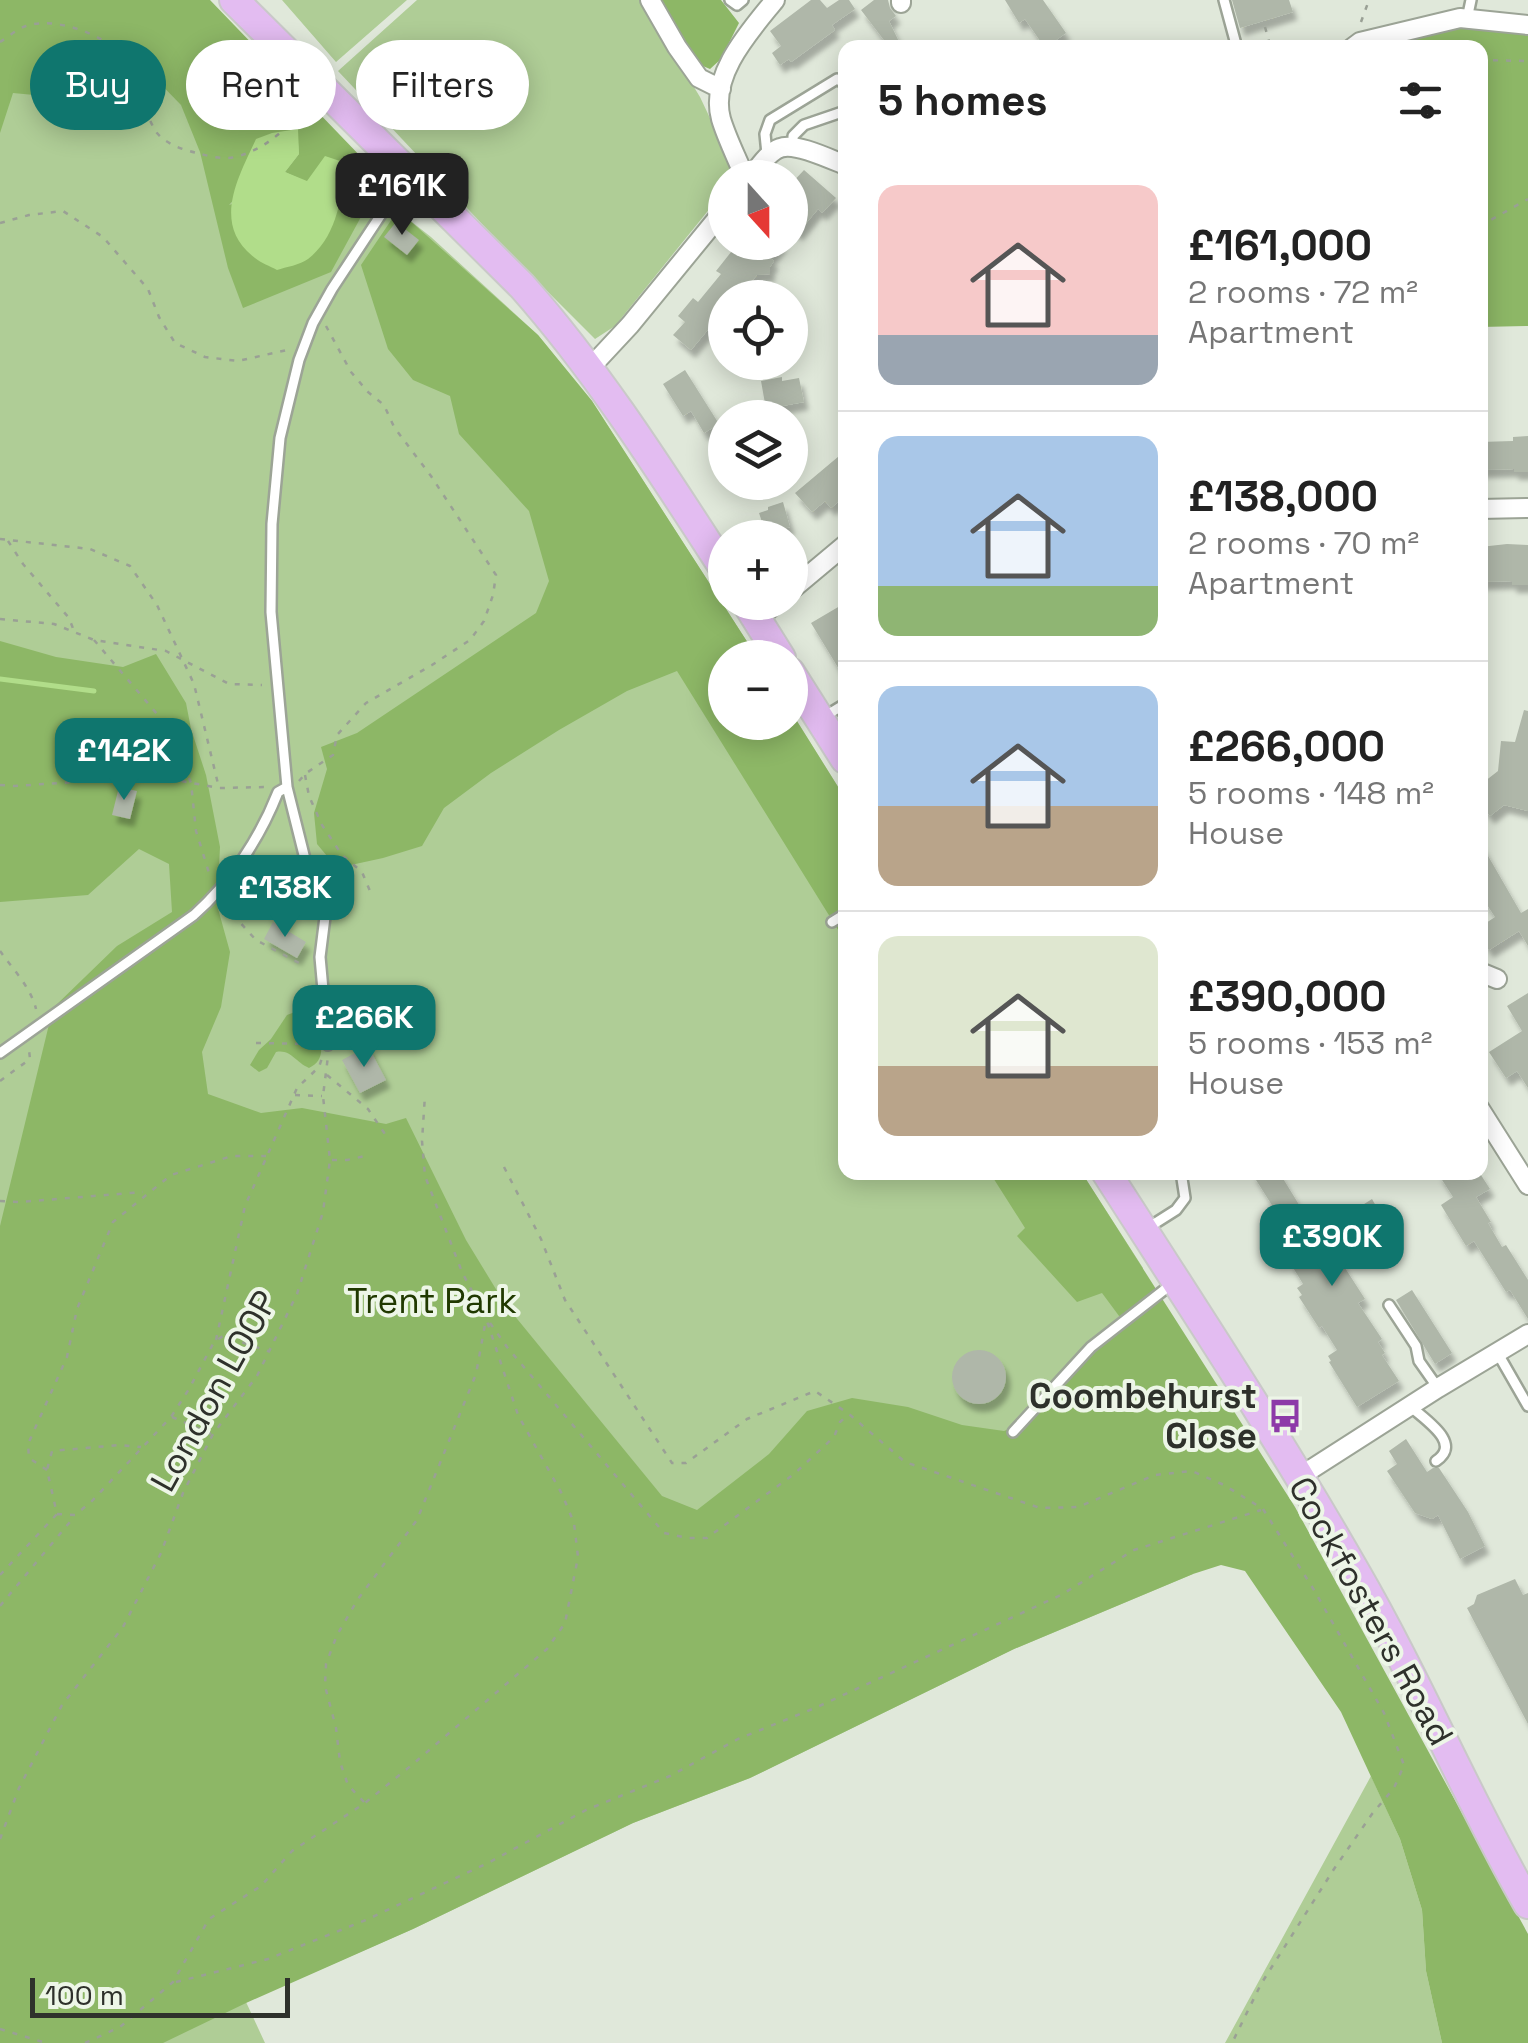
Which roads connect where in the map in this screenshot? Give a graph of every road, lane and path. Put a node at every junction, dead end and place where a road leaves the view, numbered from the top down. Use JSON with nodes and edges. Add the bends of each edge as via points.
{"nodes":[{"id":1,"x":234,"y":0,"type":"edge"},
{"id":2,"x":650,"y":0,"type":"edge"},
{"id":3,"x":730,"y":0,"type":"edge"},
{"id":4,"x":744,"y":0,"type":"edge"},
{"id":5,"x":775,"y":0,"type":"edge"},
{"id":6,"x":1224,"y":0,"type":"edge"},
{"id":7,"x":1368,"y":0,"type":"edge"},
{"id":8,"x":1469,"y":9,"type":"edge"},
{"id":9,"x":1527,"y":21,"type":"edge"},
{"id":10,"x":1265,"y":27,"type":"dead end"},
{"id":11,"x":1235,"y":40,"type":"edge"},
{"id":12,"x":1269,"y":40,"type":"edge"},
{"id":13,"x":1357,"y":40,"type":"edge"},
{"id":14,"x":1375,"y":40,"type":"edge"},
{"id":15,"x":0,"y":42,"type":"edge"},
{"id":16,"x":1488,"y":60,"type":"edge"},
{"id":17,"x":1528,"y":61,"type":"edge"},
{"id":18,"x":838,"y":80,"type":"edge"},
{"id":19,"x":721,"y":89,"type":"junction"},
{"id":20,"x":838,"y":114,"type":"edge"},
{"id":21,"x":283,"y":130,"type":"edge"},
{"id":22,"x":794,"y":147,"type":"junction"},
{"id":23,"x":768,"y":156,"type":"junction"},
{"id":24,"x":740,"y":160,"type":"edge"},
{"id":25,"x":764,"y":160,"type":"edge"},
{"id":26,"x":838,"y":163,"type":"edge"},
{"id":27,"x":374,"y":168,"type":"dead end"},
{"id":28,"x":414,"y":179,"type":"junction"},
{"id":29,"x":382,"y":198,"type":"dead end"},
{"id":30,"x":1528,"y":198,"type":"edge"},
{"id":31,"x":1488,"y":221,"type":"edge"},
{"id":32,"x":0,"y":222,"type":"edge"},
{"id":33,"x":708,"y":230,"type":"edge"},
{"id":34,"x":320,"y":311,"type":"junction"},
{"id":35,"x":304,"y":345,"type":"junction"},
{"id":36,"x":589,"y":369,"type":"junction"},
{"id":37,"x":1528,"y":508,"type":"edge"},
{"id":38,"x":1488,"y":509,"type":"edge"},
{"id":39,"x":0,"y":539,"type":"edge"},
{"id":40,"x":7,"y":539,"type":"junction"},
{"id":41,"x":708,"y":544,"type":"edge"},
{"id":42,"x":838,"y":551,"type":"edge"},
{"id":43,"x":808,"y":576,"type":"edge"},
{"id":44,"x":0,"y":619,"type":"edge"},
{"id":45,"x":75,"y":632,"type":"junction"},
{"id":46,"x":94,"y":640,"type":"junction"},
{"id":47,"x":184,"y":660,"type":"junction"},
{"id":48,"x":278,"y":684,"type":"junction"},
{"id":49,"x":808,"y":700,"type":"edge"},
{"id":50,"x":838,"y":708,"type":"edge"},
{"id":51,"x":820,"y":719,"type":"junction"},
{"id":52,"x":838,"y":748,"type":"edge"},
{"id":53,"x":305,"y":774,"type":"junction"},
{"id":54,"x":191,"y":782,"type":"junction"},
{"id":55,"x":0,"y":785,"type":"edge"},
{"id":56,"x":269,"y":787,"type":"dead end"},
{"id":57,"x":219,"y":788,"type":"junction"},
{"id":58,"x":287,"y":791,"type":"junction"},
{"id":59,"x":370,"y":891,"type":"dead end"},
{"id":60,"x":216,"y":895,"type":"junction"},
{"id":61,"x":838,"y":918,"type":"edge"},
{"id":62,"x":832,"y":922,"type":"dead end"},
{"id":63,"x":0,"y":952,"type":"edge"},
{"id":64,"x":320,"y":956,"type":"junction"},
{"id":65,"x":28,"y":1033,"type":"junction"},
{"id":66,"x":256,"y":1043,"type":"dead end"},
{"id":67,"x":328,"y":1045,"type":"junction"},
{"id":68,"x":0,"y":1053,"type":"edge"},
{"id":69,"x":30,"y":1059,"type":"dead end"},
{"id":70,"x":327,"y":1075,"type":"junction"},
{"id":71,"x":0,"y":1081,"type":"edge"},
{"id":72,"x":425,"y":1094,"type":"dead end"},
{"id":73,"x":294,"y":1095,"type":"junction"},
{"id":74,"x":323,"y":1096,"type":"junction"},
{"id":75,"x":1488,"y":1122,"type":"edge"},
{"id":76,"x":387,"y":1137,"type":"dead end"},
{"id":77,"x":266,"y":1156,"type":"junction"},
{"id":78,"x":366,"y":1156,"type":"dead end"},
{"id":79,"x":330,"y":1160,"type":"junction"},
{"id":80,"x":504,"y":1167,"type":"dead end"},
{"id":81,"x":1111,"y":1180,"type":"edge"},
{"id":82,"x":1183,"y":1180,"type":"edge"},
{"id":83,"x":1528,"y":1185,"type":"edge"},
{"id":84,"x":147,"y":1192,"type":"junction"},
{"id":85,"x":0,"y":1201,"type":"edge"},
{"id":86,"x":1143,"y":1230,"type":"junction"},
{"id":87,"x":1176,"y":1282,"type":"junction"},
{"id":88,"x":1389,"y":1305,"type":"dead end"},
{"id":89,"x":486,"y":1318,"type":"junction"},
{"id":90,"x":1528,"y":1334,"type":"edge"},
{"id":91,"x":216,"y":1340,"type":"junction"},
{"id":92,"x":269,"y":1351,"type":"junction"},
{"id":93,"x":1497,"y":1352,"type":"junction"},
{"id":94,"x":1438,"y":1388,"type":"junction"},
{"id":95,"x":1410,"y":1406,"type":"junction"},
{"id":96,"x":1528,"y":1406,"type":"edge"},
{"id":97,"x":849,"y":1414,"type":"junction"},
{"id":98,"x":171,"y":1417,"type":"junction"},
{"id":99,"x":1013,"y":1432,"type":"dead end"},
{"id":100,"x":212,"y":1434,"type":"junction"},
{"id":101,"x":142,"y":1447,"type":"junction"},
{"id":102,"x":1436,"y":1461,"type":"dead end"},
{"id":103,"x":46,"y":1470,"type":"junction"},
{"id":104,"x":1299,"y":1477,"type":"junction"},
{"id":105,"x":1263,"y":1510,"type":"junction"},
{"id":106,"x":57,"y":1514,"type":"junction"},
{"id":107,"x":74,"y":1515,"type":"junction"},
{"id":108,"x":0,"y":1575,"type":"edge"},
{"id":109,"x":0,"y":1606,"type":"edge"},
{"id":110,"x":364,"y":1803,"type":"junction"},
{"id":111,"x":0,"y":1839,"type":"edge"},
{"id":112,"x":1528,"y":1904,"type":"edge"},
{"id":113,"x":173,"y":1982,"type":"junction"},
{"id":114,"x":0,"y":2029,"type":"edge"},
{"id":115,"x":46,"y":2043,"type":"edge"},
{"id":116,"x":84,"y":2043,"type":"edge"},
{"id":117,"x":1232,"y":2043,"type":"edge"}],
"edges":[{"from":1,"to":28,"type":"main road","via":[[256,30]]},
{"from":2,"to":19,"type":"street","via":[[699,78]]},
{"from":3,"to":4,"type":"lane"},
{"from":5,"to":19,"type":"street","via":[[747,36]]},
{"from":6,"to":11,"type":"lane"},
{"from":7,"to":13,"type":"path"},
{"from":8,"to":9,"type":"street"},
{"from":8,"to":14,"type":"street","via":[[1460,18]]},
{"from":10,"to":12,"type":"path"},
{"from":15,"to":21,"type":"path","via":[[25,26],[52,22],[124,54],[158,135],[181,149],[234,158]]},
{"from":16,"to":17,"type":"path"},
{"from":18,"to":23,"type":"lane","via":[[770,120],[764,134]]},
{"from":19,"to":24,"type":"street","via":[[720,115]]},
{"from":20,"to":22,"type":"lane","via":[[804,126],[793,136]]},
{"from":22,"to":23,"type":"street"},
{"from":22,"to":26,"type":"street"},
{"from":23,"to":25,"type":"street"},
{"from":27,"to":29,"type":"path"},
{"from":28,"to":34,"type":"lane","via":[[386,207]]},
{"from":28,"to":36,"type":"main road","via":[[522,286]]},
{"from":30,"to":31,"type":"path"},
{"from":32,"to":35,"type":"path","via":[[63,211],[90,228],[148,288],[174,343],[205,357],[238,361]]},
{"from":33,"to":36,"type":"street"},
{"from":34,"to":35,"type":"lane"},
{"from":34,"to":53,"type":"path","via":[[351,372],[384,405],[496,575],[484,621],[470,640],[366,703],[337,735],[333,755]]},
{"from":35,"to":48,"type":"lane","via":[[280,438],[272,524]]},
{"from":36,"to":41,"type":"main road"},
{"from":37,"to":38,"type":"street"},
{"from":39,"to":40,"type":"path"},
{"from":40,"to":45,"type":"path"},
{"from":40,"to":47,"type":"path","via":[[90,549],[130,566]]},
{"from":42,"to":43,"type":"street"},
{"from":44,"to":45,"type":"path"},
{"from":45,"to":46,"type":"path"},
{"from":46,"to":47,"type":"path"},
{"from":46,"to":54,"type":"path","via":[[163,721]]},
{"from":47,"to":48,"type":"path","via":[[230,684]]},
{"from":47,"to":57,"type":"path"},
{"from":48,"to":58,"type":"lane"},
{"from":49,"to":51,"type":"main road"},
{"from":50,"to":51,"type":"lane"},
{"from":51,"to":52,"type":"main road"},
{"from":53,"to":58,"type":"path"},
{"from":53,"to":59,"type":"path","via":[[322,825]]},
{"from":54,"to":55,"type":"path"},
{"from":54,"to":57,"type":"path"},
{"from":54,"to":60,"type":"path","via":[[196,831]]},
{"from":56,"to":57,"type":"path"},
{"from":58,"to":60,"type":"lane","via":[[278,792],[264,828]]},
{"from":58,"to":64,"type":"lane","via":[[325,917]]},
{"from":60,"to":64,"type":"path","via":[[270,949],[299,963]]},
{"from":60,"to":65,"type":"lane"},
{"from":61,"to":62,"type":"lane"},
{"from":63,"to":65,"type":"path","via":[[36,1004]]},
{"from":64,"to":67,"type":"lane"},
{"from":65,"to":68,"type":"lane"},
{"from":66,"to":67,"type":"path"},
{"from":67,"to":70,"type":"path","name":"London LOOP"},
{"from":67,"to":73,"type":"path"},
{"from":69,"to":71,"type":"path"},
{"from":70,"to":74,"type":"path","name":"London LOOP"},
{"from":70,"to":76,"type":"path","via":[[368,1109]]},
{"from":72,"to":89,"type":"path","via":[[425,1176]]},
{"from":73,"to":74,"type":"path"},
{"from":73,"to":77,"type":"path"},
{"from":74,"to":79,"type":"path","name":"London LOOP"},
{"from":75,"to":83,"type":"street"},
{"from":77,"to":84,"type":"path","via":[[232,1156],[171,1175]]},
{"from":77,"to":91,"type":"path","via":[[245,1206]]},
{"from":78,"to":79,"type":"path"},
{"from":79,"to":92,"type":"path","name":"London LOOP","via":[[297,1294]]},
{"from":80,"to":97,"type":"path","via":[[565,1300],[672,1462],[686,1463],[747,1420],[816,1392]]},
{"from":81,"to":86,"type":"main road","name":"Cockfosters Road"},
{"from":82,"to":86,"type":"lane","via":[[1186,1198]]},
{"from":84,"to":85,"type":"path"},
{"from":84,"to":103,"type":"path","via":[[113,1222],[77,1309],[67,1357],[28,1444],[29,1458]]},
{"from":86,"to":87,"type":"main road","name":"Cockfosters Road"},
{"from":87,"to":99,"type":"lane","via":[[1091,1347]]},
{"from":87,"to":104,"type":"main road","name":"Cockfosters Road"},
{"from":88,"to":94,"type":"lane"},
{"from":89,"to":97,"type":"path","via":[[664,1532],[707,1538],[794,1474]]},
{"from":89,"to":110,"type":"path","via":[[476,1374],[416,1520],[358,1599],[326,1664],[324,1686],[340,1762]]},
{"from":89,"to":110,"type":"path","via":[[518,1415],[574,1524],[578,1557],[565,1623],[547,1649]]},
{"from":90,"to":93,"type":"street"},
{"from":91,"to":92,"type":"path","via":[[223,1336]]},
{"from":91,"to":98,"type":"path"},
{"from":92,"to":100,"type":"path","name":"London LOOP"},
{"from":93,"to":94,"type":"street"},
{"from":93,"to":96,"type":"lane"},
{"from":94,"to":95,"type":"street"},
{"from":95,"to":102,"type":"lane","via":[[1446,1440],[1447,1450]]},
{"from":95,"to":104,"type":"street"},
{"from":97,"to":105,"type":"path","via":[[906,1462],[1040,1508],[1078,1507],[1155,1475],[1192,1471]]},
{"from":98,"to":100,"type":"path"},
{"from":98,"to":101,"type":"path"},
{"from":100,"to":111,"type":"path","name":"London LOOP","via":[[161,1553],[122,1627],[62,1705]]},
{"from":101,"to":103,"type":"path","via":[[52,1451]]},
{"from":101,"to":107,"type":"path"},
{"from":103,"to":106,"type":"path"},
{"from":104,"to":112,"type":"main road","name":"Cockfosters Road","via":[[1358,1575]]},
{"from":105,"to":113,"type":"path","via":[[1134,1550],[1061,1595],[586,1810],[366,1920],[268,1959]]},
{"from":105,"to":117,"type":"path","via":[[1384,1712],[1404,1765],[1260,1984]]},
{"from":106,"to":107,"type":"path"},
{"from":106,"to":108,"type":"path"},
{"from":107,"to":109,"type":"path"},
{"from":110,"to":113,"type":"path","via":[[292,1850],[260,1886],[209,1919]]},
{"from":113,"to":116,"type":"path","via":[[120,2027]]},
{"from":114,"to":115,"type":"path"}]}
